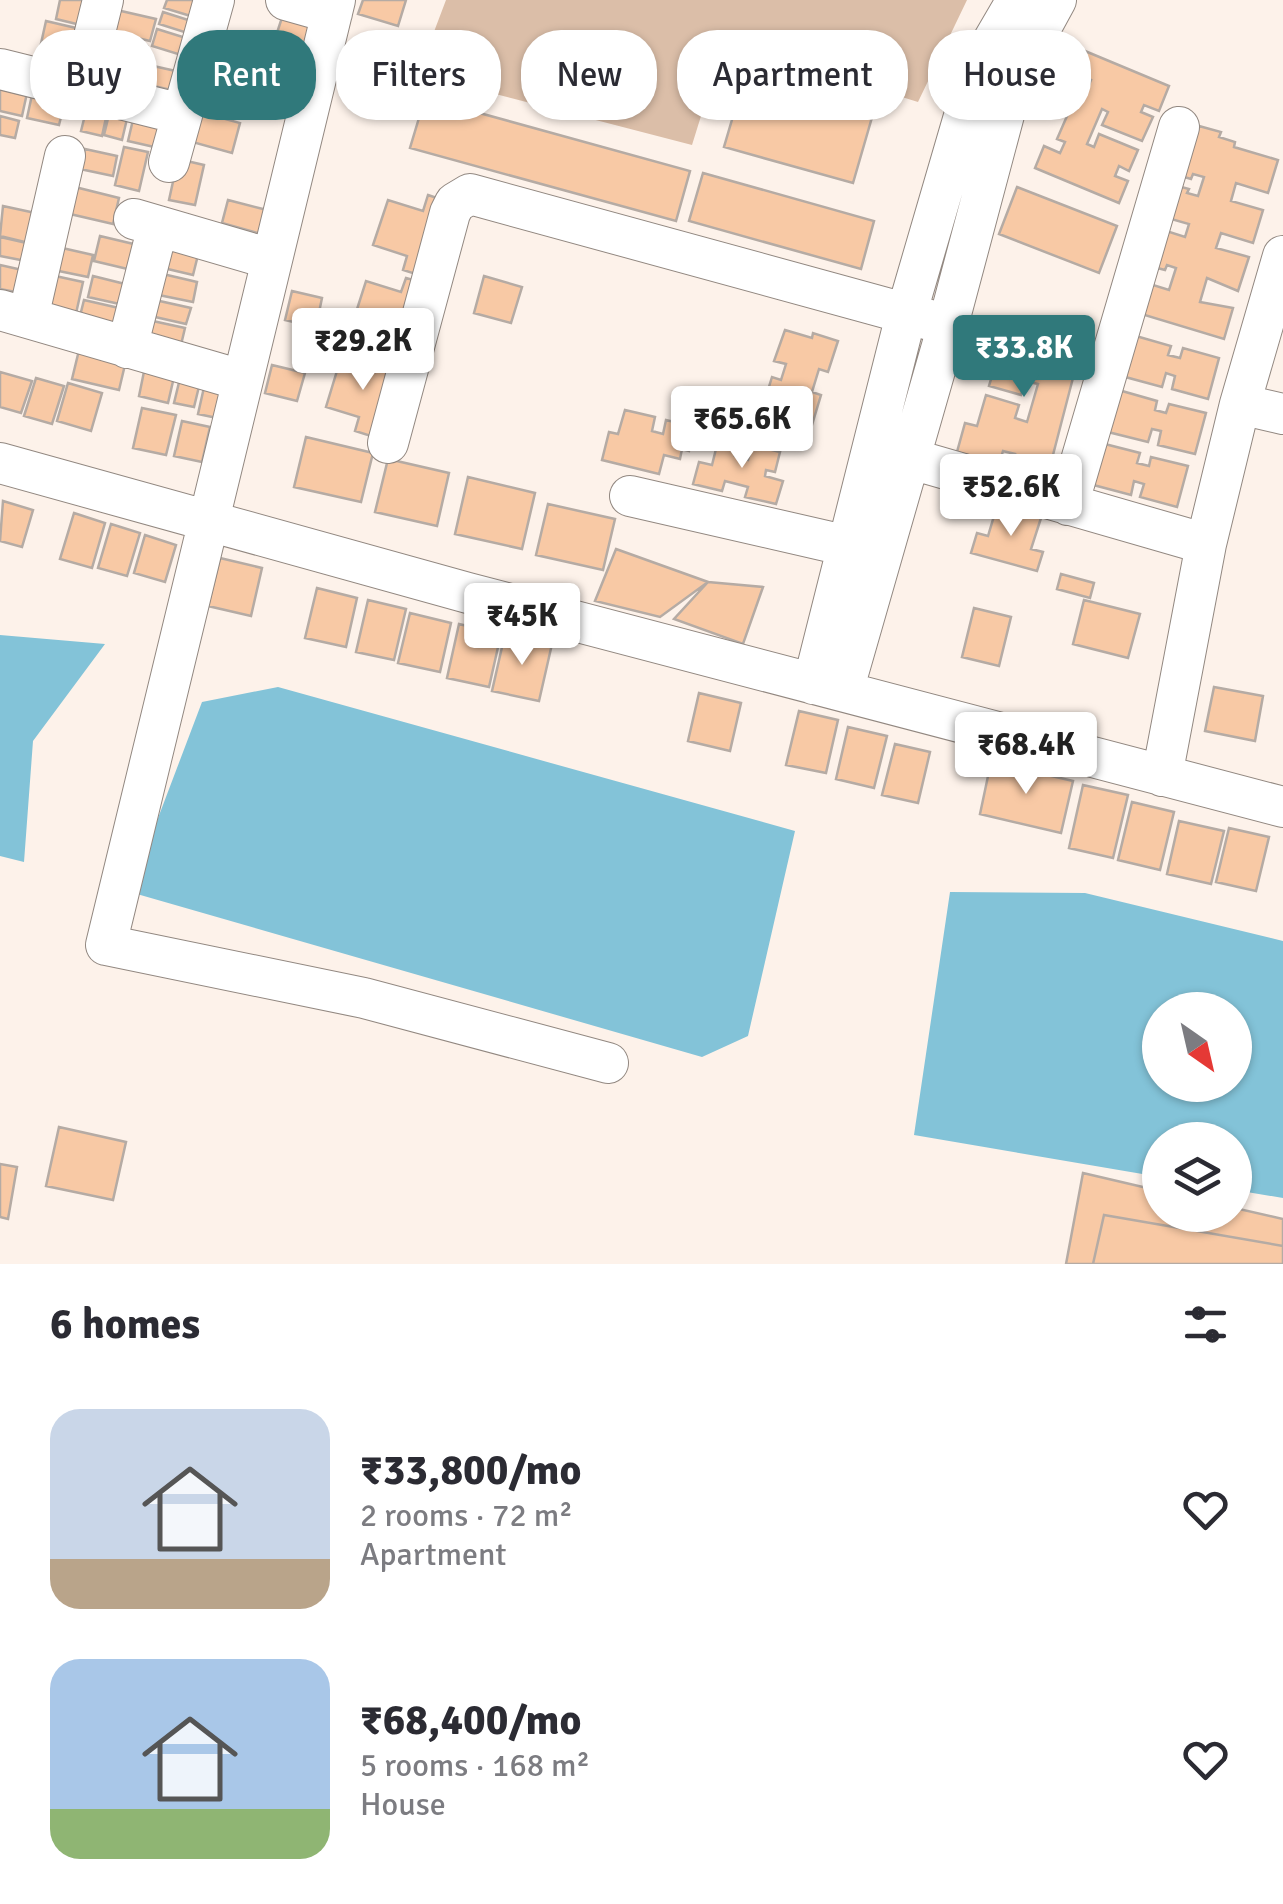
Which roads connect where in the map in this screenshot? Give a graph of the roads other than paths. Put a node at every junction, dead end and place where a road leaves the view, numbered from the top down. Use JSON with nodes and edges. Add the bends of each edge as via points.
{"nodes":[{"id":1,"x":103,"y":0,"type":"edge"},
{"id":2,"x":214,"y":0,"type":"edge"},
{"id":3,"x":286,"y":0,"type":"edge"},
{"id":4,"x":1017,"y":0,"type":"edge"},
{"id":5,"x":1056,"y":0,"type":"edge"},
{"id":6,"x":333,"y":7,"type":"edge"},
{"id":7,"x":96,"y":30,"type":"edge"},
{"id":8,"x":205,"y":30,"type":"edge"},
{"id":9,"x":0,"y":70,"type":"edge"},
{"id":10,"x":30,"y":77,"type":"edge"},
{"id":11,"x":180,"y":120,"type":"edge"},
{"id":12,"x":1179,"y":127,"type":"dead end"},
{"id":13,"x":65,"y":156,"type":"dead end"},
{"id":14,"x":169,"y":162,"type":"dead end"},
{"id":15,"x":271,"y":260,"type":"junction"},
{"id":16,"x":1281,"y":265,"type":"edge"},
{"id":17,"x":14,"y":314,"type":"edge"},
{"id":18,"x":906,"y":315,"type":"junction"},
{"id":19,"x":948,"y":325,"type":"junction"},
{"id":20,"x":127,"y":348,"type":"junction"},
{"id":21,"x":241,"y":380,"type":"junction"},
{"id":22,"x":1240,"y":404,"type":"junction"},
{"id":23,"x":1283,"y":414,"type":"edge"},
{"id":24,"x":388,"y":442,"type":"dead end"},
{"id":25,"x":908,"y":458,"type":"junction"},
{"id":26,"x":0,"y":462,"type":"edge"},
{"id":27,"x":630,"y":496,"type":"dead end"},
{"id":28,"x":1068,"y":505,"type":"junction"},
{"id":29,"x":210,"y":521,"type":"junction"},
{"id":30,"x":1206,"y":544,"type":"junction"},
{"id":31,"x":848,"y":546,"type":"junction"},
{"id":32,"x":828,"y":688,"type":"junction"},
{"id":33,"x":1162,"y":776,"type":"junction"},
{"id":34,"x":1283,"y":807,"type":"edge"},
{"id":35,"x":608,"y":1062,"type":"dead end"}],
"edges":[{"from":1,"to":7,"type":"street"},
{"from":2,"to":8,"type":"street"},
{"from":3,"to":6,"type":"street"},
{"from":4,"to":18,"type":"street","via":[[980,65]]},
{"from":5,"to":19,"type":"street","via":[[1014,77]]},
{"from":6,"to":15,"type":"street"},
{"from":9,"to":10,"type":"street"},
{"from":11,"to":14,"type":"street"},
{"from":12,"to":28,"type":"street"},
{"from":13,"to":17,"type":"street"},
{"from":15,"to":20,"type":"street","via":[[146,222]]},
{"from":15,"to":21,"type":"street"},
{"from":16,"to":22,"type":"street"},
{"from":17,"to":20,"type":"street"},
{"from":18,"to":19,"type":"street"},
{"from":18,"to":24,"type":"street","via":[[470,194],[450,213]]},
{"from":18,"to":31,"type":"street"},
{"from":19,"to":25,"type":"street"},
{"from":20,"to":21,"type":"street"},
{"from":21,"to":29,"type":"street"},
{"from":22,"to":23,"type":"street"},
{"from":22,"to":30,"type":"street"},
{"from":25,"to":28,"type":"street"},
{"from":25,"to":32,"type":"street"},
{"from":26,"to":29,"type":"street"},
{"from":27,"to":31,"type":"street"},
{"from":28,"to":30,"type":"street"},
{"from":29,"to":32,"type":"street"},
{"from":29,"to":35,"type":"street","via":[[106,945],[364,998]]},
{"from":30,"to":33,"type":"street"},
{"from":31,"to":32,"type":"street"},
{"from":32,"to":33,"type":"street"},
{"from":33,"to":34,"type":"street"}]}
